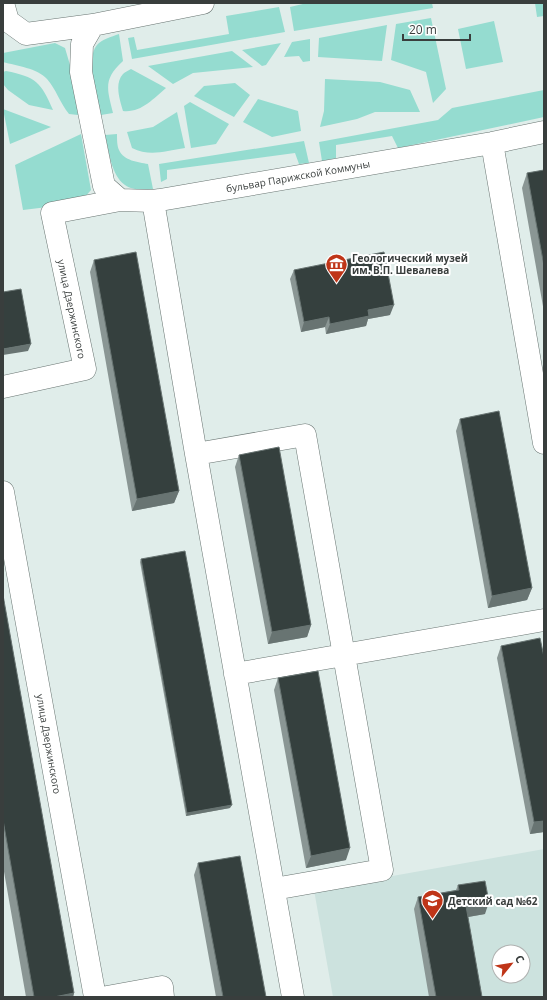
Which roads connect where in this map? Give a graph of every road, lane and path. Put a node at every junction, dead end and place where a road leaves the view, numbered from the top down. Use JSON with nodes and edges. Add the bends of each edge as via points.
{"nodes":[{"id":1,"x":4,"y":3,"type":"edge"},
{"id":2,"x":203,"y":3,"type":"edge"},
{"id":3,"x":93,"y":25,"type":"junction"},
{"id":4,"x":544,"y":132,"type":"edge"},
{"id":5,"x":492,"y":143,"type":"junction"},
{"id":6,"x":120,"y":200,"type":"junction"},
{"id":7,"x":154,"y":201,"type":"junction"},
{"id":8,"x":52,"y":213,"type":"joint"},
{"id":9,"x":3,"y":387,"type":"edge"},
{"id":10,"x":544,"y":443,"type":"edge"},
{"id":11,"x":196,"y":454,"type":"junction"},
{"id":12,"x":3,"y":492,"type":"edge"},
{"id":13,"x":544,"y":620,"type":"edge"},
{"id":14,"x":344,"y":655,"type":"junction"},
{"id":15,"x":235,"y":674,"type":"junction"},
{"id":16,"x":274,"y":889,"type":"junction"},
{"id":17,"x":95,"y":997,"type":"edge"},
{"id":18,"x":107,"y":997,"type":"edge"},
{"id":19,"x":164,"y":997,"type":"edge"},
{"id":20,"x":292,"y":997,"type":"edge"}],
"edges":[{"from":1,"to":3,"type":"street","via":[[8,21],[26,34]]},
{"from":2,"to":3,"type":"street"},
{"from":3,"to":6,"type":"street","via":[[82,44],[81,72],[104,186]]},
{"from":4,"to":5,"type":"street","name":"бульвар Парижской Коммуны"},
{"from":5,"to":7,"type":"street","name":"бульвар Парижской Коммуны"},
{"from":5,"to":10,"type":"street"},
{"from":6,"to":7,"type":"street","name":"бульвар Парижской Коммуны"},
{"from":6,"to":8,"type":"street","name":"бульвар Парижской Коммуны"},
{"from":7,"to":11,"type":"street"},
{"from":8,"to":9,"type":"street","name":"улица Дзержинского","via":[[85,369]]},
{"from":11,"to":14,"type":"street","via":[[305,435]]},
{"from":11,"to":15,"type":"street"},
{"from":12,"to":17,"type":"street","name":"улица Дзержинского"},
{"from":13,"to":14,"type":"street"},
{"from":14,"to":15,"type":"street"},
{"from":14,"to":16,"type":"street","via":[[382,870]]},
{"from":15,"to":16,"type":"street"},
{"from":16,"to":20,"type":"street"},
{"from":18,"to":19,"type":"street","via":[[162,987]]}]}
